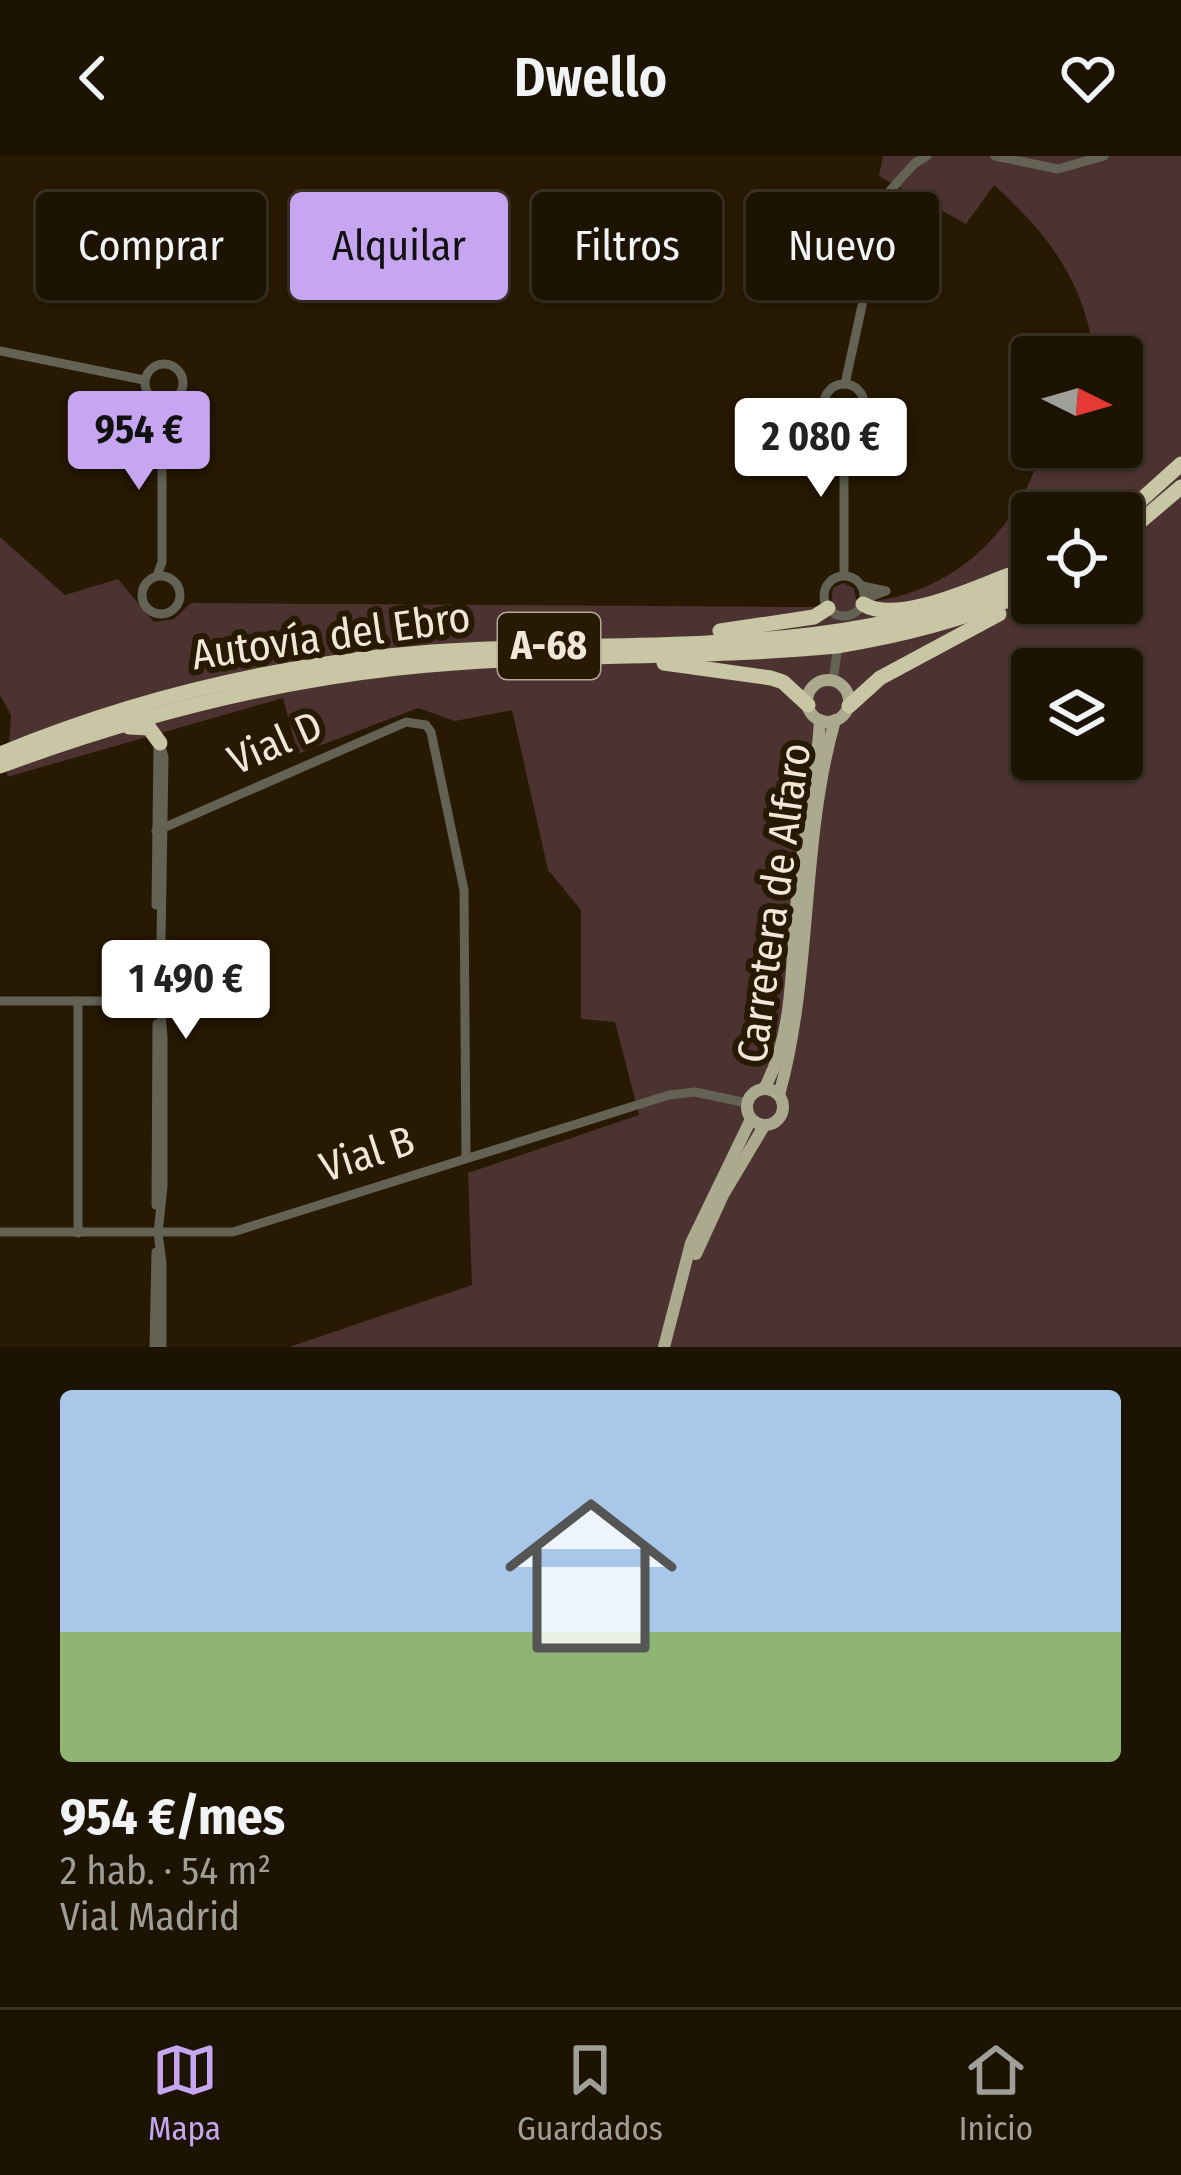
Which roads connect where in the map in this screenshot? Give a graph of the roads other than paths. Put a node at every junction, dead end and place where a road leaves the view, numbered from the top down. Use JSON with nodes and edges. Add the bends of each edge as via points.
{"nodes":[{"id":1,"x":927,"y":156,"type":"edge"},
{"id":2,"x":995,"y":156,"type":"edge"},
{"id":3,"x":1104,"y":156,"type":"edge"},
{"id":4,"x":0,"y":351,"type":"edge"},
{"id":5,"x":144,"y":380,"type":"junction"},
{"id":6,"x":845,"y":384,"type":"junction"},
{"id":7,"x":154,"y":400,"type":"junction"},
{"id":8,"x":170,"y":402,"type":"junction"},
{"id":9,"x":162,"y":423,"type":"junction"},
{"id":10,"x":844,"y":424,"type":"junction"},
{"id":11,"x":1181,"y":464,"type":"edge"},
{"id":12,"x":1181,"y":487,"type":"edge"},
{"id":13,"x":1143,"y":498,"type":"edge"},
{"id":14,"x":1143,"y":520,"type":"edge"},
{"id":15,"x":162,"y":562,"type":"junction"},
{"id":16,"x":844,"y":575,"type":"junction"},
{"id":17,"x":157,"y":577,"type":"junction"},
{"id":18,"x":1011,"y":577,"type":"edge"},
{"id":19,"x":170,"y":578,"type":"junction"},
{"id":20,"x":1011,"y":579,"type":"edge"},
{"id":21,"x":863,"y":596,"type":"junction"},
{"id":22,"x":1011,"y":601,"type":"edge"},
{"id":23,"x":1011,"y":606,"type":"edge"},
{"id":24,"x":835,"y":612,"type":"junction"},
{"id":25,"x":853,"y":637,"type":"junction"},
{"id":26,"x":586,"y":651,"type":"junction"},
{"id":27,"x":272,"y":680,"type":"junction"},
{"id":28,"x":832,"y":680,"type":"junction"},
{"id":29,"x":808,"y":705,"type":"junction"},
{"id":30,"x":849,"y":706,"type":"junction"},
{"id":31,"x":828,"y":720,"type":"junction"},
{"id":32,"x":160,"y":743,"type":"junction"},
{"id":33,"x":2,"y":758,"type":"edge"},
{"id":34,"x":160,"y":830,"type":"junction"},
{"id":35,"x":160,"y":1000,"type":"junction"},
{"id":36,"x":0,"y":1001,"type":"edge"},
{"id":37,"x":78,"y":1001,"type":"junction"},
{"id":38,"x":764,"y":1089,"type":"junction"},
{"id":39,"x":778,"y":1095,"type":"junction"},
{"id":40,"x":747,"y":1103,"type":"junction"},
{"id":41,"x":757,"y":1122,"type":"junction"},
{"id":42,"x":466,"y":1156,"type":"junction"},
{"id":43,"x":0,"y":1232,"type":"edge"},
{"id":44,"x":79,"y":1233,"type":"junction"},
{"id":45,"x":158,"y":1233,"type":"junction"},
{"id":46,"x":158,"y":1347,"type":"edge"},
{"id":47,"x":666,"y":1347,"type":"edge"}],
"edges":[{"from":1,"to":6,"type":"street","via":[[886,195]]},
{"from":2,"to":3,"type":"street","via":[[1058,169]]},
{"from":4,"to":5,"type":"street"},
{"from":5,"to":7,"type":"street"},
{"from":5,"to":8,"type":"street","via":[[152,367],[174,367],[183,386]]},
{"from":6,"to":10,"type":"street","via":[[865,404]]},
{"from":6,"to":10,"type":"street","via":[[830,389],[824,404]]},
{"from":7,"to":8,"type":"street"},
{"from":7,"to":9,"type":"street"},
{"from":8,"to":9,"type":"street"},
{"from":9,"to":15,"type":"street"},
{"from":10,"to":16,"type":"street"},
{"from":11,"to":13,"type":"highway"},
{"from":12,"to":14,"type":"highway"},
{"from":15,"to":17,"type":"street"},
{"from":15,"to":19,"type":"street"},
{"from":16,"to":21,"type":"street"},
{"from":16,"to":24,"type":"street","via":[[826,588]]},
{"from":17,"to":19,"type":"street"},
{"from":17,"to":19,"type":"street","via":[[141,594],[160,615],[180,597]]},
{"from":18,"to":21,"type":"highway","via":[[883,611]]},
{"from":20,"to":25,"type":"highway","name":"Autovía del Ebro","number":"A-68"},
{"from":21,"to":24,"type":"street","via":[[855,613]]},
{"from":22,"to":25,"type":"highway","name":"Autovía del Ebro","number":"A-68"},
{"from":23,"to":30,"type":"highway","via":[[880,678]]},
{"from":24,"to":26,"type":"highway"},
{"from":24,"to":28,"type":"street"},
{"from":25,"to":26,"type":"highway","name":"Autovía del Ebro","number":"A-68"},
{"from":26,"to":27,"type":"highway","name":"Autovía del Ebro","number":"A-68","via":[[430,652]]},
{"from":26,"to":29,"type":"highway","via":[[771,678]]},
{"from":27,"to":32,"type":"highway","via":[[249,696],[169,718]]},
{"from":27,"to":33,"type":"highway","name":"Autovía del Ebro","number":"A-68"},
{"from":27,"to":33,"type":"highway","name":"Autovía del Ebro","number":"A-68","via":[[153,700]]},
{"from":28,"to":29,"type":"main road","via":[[817,682]]},
{"from":28,"to":30,"type":"main road","via":[[845,688]]},
{"from":29,"to":31,"type":"main road"},
{"from":30,"to":31,"type":"main road"},
{"from":31,"to":38,"type":"main road","name":"Carretera de Alfaro","via":[[798,890],[789,1007],[778,1064]]},
{"from":31,"to":39,"type":"main road","name":"Carretera de Alfaro","via":[[799,1007]]},
{"from":32,"to":33,"type":"highway","via":[[136,726],[29,761]]},
{"from":32,"to":34,"type":"street"},
{"from":34,"to":35,"type":"street"},
{"from":34,"to":42,"type":"street","name":"Vial D","via":[[406,722],[422,722],[431,733],[464,890]]},
{"from":35,"to":37,"type":"street"},
{"from":35,"to":45,"type":"street"},
{"from":36,"to":37,"type":"street"},
{"from":37,"to":44,"type":"street"},
{"from":38,"to":39,"type":"main road"},
{"from":38,"to":40,"type":"main road"},
{"from":39,"to":41,"type":"main road","via":[[781,1115]]},
{"from":40,"to":41,"type":"main road"},
{"from":40,"to":42,"type":"street","name":"Vial B","via":[[669,1095]]},
{"from":41,"to":47,"type":"main road","name":"Carretera de Alfaro","via":[[691,1243]]},
{"from":42,"to":45,"type":"street","name":"Vial B","via":[[233,1232]]},
{"from":43,"to":44,"type":"street","name":"Vial B"},
{"from":44,"to":45,"type":"street","name":"Vial B"},
{"from":45,"to":46,"type":"street"}]}
